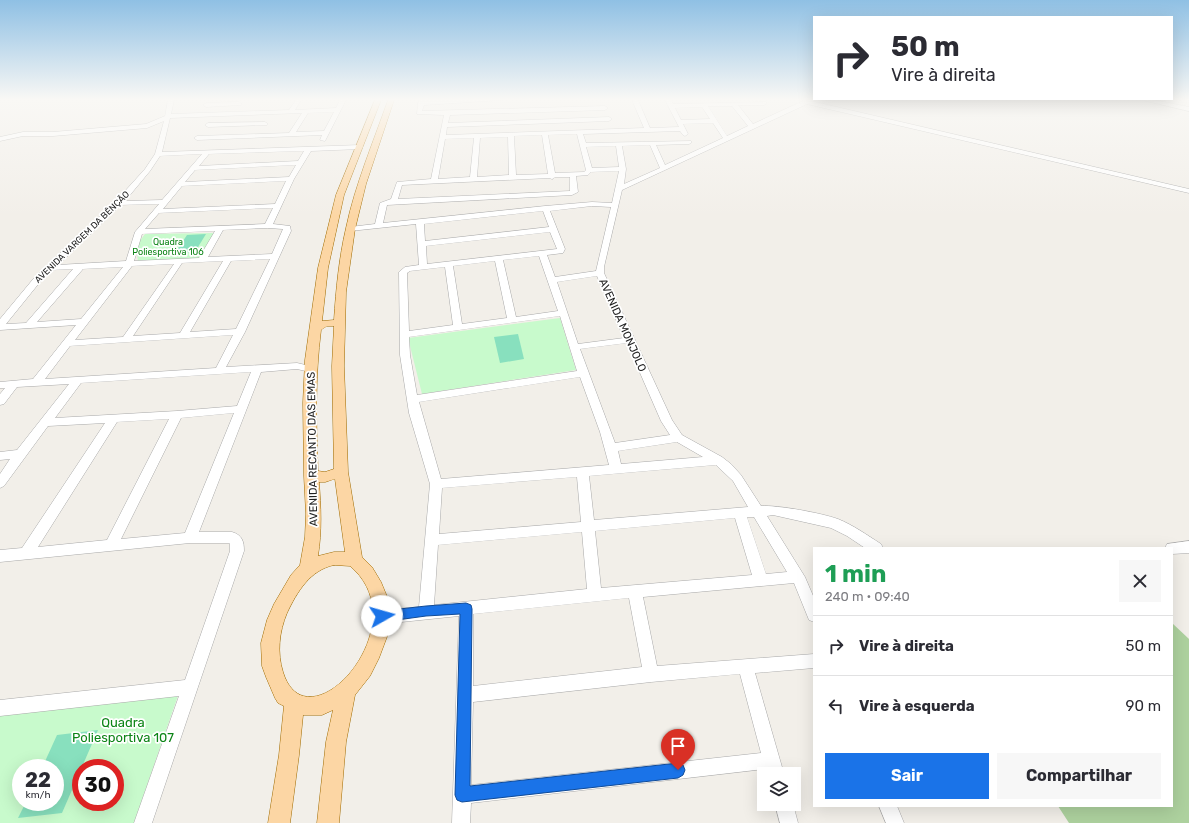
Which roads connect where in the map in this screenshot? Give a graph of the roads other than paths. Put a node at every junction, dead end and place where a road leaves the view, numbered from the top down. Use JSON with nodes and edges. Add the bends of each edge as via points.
{"nodes":[{"id":1,"x":163,"y":138,"type":"edge"},
{"id":2,"x":197,"y":138,"type":"edge"},
{"id":3,"x":241,"y":138,"type":"edge"},
{"id":4,"x":324,"y":138,"type":"edge"},
{"id":5,"x":363,"y":138,"type":"edge"},
{"id":6,"x":378,"y":138,"type":"edge"},
{"id":7,"x":442,"y":138,"type":"edge"},
{"id":8,"x":477,"y":138,"type":"edge"},
{"id":9,"x":511,"y":138,"type":"edge"},
{"id":10,"x":546,"y":138,"type":"edge"},
{"id":11,"x":582,"y":138,"type":"edge"},
{"id":12,"x":687,"y":138,"type":"edge"},
{"id":13,"x":961,"y":138,"type":"edge"},
{"id":14,"x":726,"y":139,"type":"edge"},
{"id":15,"x":689,"y":142,"type":"junction"},
{"id":16,"x":652,"y":143,"type":"junction"},
{"id":17,"x":619,"y":144,"type":"junction"},
{"id":18,"x":190,"y":146,"type":"junction"},
{"id":19,"x":584,"y":146,"type":"junction"},
{"id":20,"x":319,"y":147,"type":"junction"},
{"id":21,"x":360,"y":147,"type":"junction"},
{"id":22,"x":309,"y":148,"type":"junction"},
{"id":23,"x":206,"y":152,"type":"junction"},
{"id":24,"x":698,"y":153,"type":"junction"},
{"id":25,"x":158,"y":154,"type":"junction"},
{"id":26,"x":300,"y":163,"type":"junction"},
{"id":27,"x":194,"y":168,"type":"junction"},
{"id":28,"x":664,"y":168,"type":"junction"},
{"id":29,"x":623,"y":169,"type":"junction"},
{"id":30,"x":589,"y":170,"type":"junction"},
{"id":31,"x":366,"y":172,"type":"junction"},
{"id":32,"x":573,"y":176,"type":"junction"},
{"id":33,"x":552,"y":177,"type":"junction"},
{"id":34,"x":347,"y":178,"type":"junction"},
{"id":35,"x":513,"y":178,"type":"junction"},
{"id":36,"x":623,"y":178,"type":"junction"},
{"id":37,"x":291,"y":179,"type":"junction"},
{"id":38,"x":473,"y":180,"type":"junction"},
{"id":39,"x":434,"y":181,"type":"junction"},
{"id":40,"x":634,"y":181,"type":"junction"},
{"id":41,"x":180,"y":184,"type":"junction"},
{"id":42,"x":362,"y":184,"type":"junction"},
{"id":43,"x":619,"y":189,"type":"junction"},
{"id":44,"x":1189,"y":191,"type":"edge"},
{"id":45,"x":490,"y":196,"type":"junction"},
{"id":46,"x":394,"y":201,"type":"junction"},
{"id":47,"x":164,"y":202,"type":"junction"},
{"id":48,"x":119,"y":203,"type":"junction"},
{"id":49,"x":615,"y":205,"type":"junction"},
{"id":50,"x":277,"y":206,"type":"junction"},
{"id":51,"x":545,"y":208,"type":"junction"},
{"id":52,"x":157,"y":211,"type":"junction"},
{"id":53,"x":420,"y":222,"type":"junction"},
{"id":54,"x":268,"y":226,"type":"junction"},
{"id":55,"x":378,"y":226,"type":"junction"},
{"id":56,"x":221,"y":228,"type":"junction"},
{"id":57,"x":350,"y":229,"type":"junction"},
{"id":58,"x":554,"y":229,"type":"junction"},
{"id":59,"x":139,"y":232,"type":"junction"},
{"id":60,"x":421,"y":244,"type":"junction"},
{"id":61,"x":542,"y":253,"type":"junction"},
{"id":62,"x":276,"y":256,"type":"junction"},
{"id":63,"x":498,"y":258,"type":"junction"},
{"id":64,"x":228,"y":259,"type":"junction"},
{"id":65,"x":202,"y":260,"type":"junction"},
{"id":66,"x":179,"y":262,"type":"junction"},
{"id":67,"x":129,"y":264,"type":"junction"},
{"id":68,"x":449,"y":264,"type":"junction"},
{"id":69,"x":80,"y":267,"type":"junction"},
{"id":70,"x":423,"y":267,"type":"junction"},
{"id":71,"x":49,"y":268,"type":"junction"},
{"id":72,"x":600,"y":273,"type":"junction"},
{"id":73,"x":553,"y":280,"type":"junction"},
{"id":74,"x":320,"y":296,"type":"junction"},
{"id":75,"x":341,"y":296,"type":"junction"},
{"id":76,"x":564,"y":314,"type":"junction"},
{"id":77,"x":512,"y":320,"type":"junction"},
{"id":78,"x":85,"y":322,"type":"junction"},
{"id":79,"x":339,"y":324,"type":"junction"},
{"id":80,"x":30,"y":325,"type":"junction"},
{"id":81,"x":0,"y":326,"type":"edge"},
{"id":82,"x":458,"y":327,"type":"junction"},
{"id":83,"x":315,"y":329,"type":"junction"},
{"id":84,"x":240,"y":332,"type":"junction"},
{"id":85,"x":404,"y":335,"type":"junction"},
{"id":86,"x":183,"y":336,"type":"junction"},
{"id":87,"x":126,"y":339,"type":"junction"},
{"id":88,"x":630,"y":340,"type":"junction"},
{"id":89,"x":68,"y":343,"type":"junction"},
{"id":90,"x":575,"y":347,"type":"junction"},
{"id":91,"x":311,"y":365,"type":"junction"},
{"id":92,"x":257,"y":369,"type":"junction"},
{"id":93,"x":219,"y":371,"type":"junction"},
{"id":94,"x":584,"y":373,"type":"junction"},
{"id":95,"x":78,"y":380,"type":"junction"},
{"id":96,"x":37,"y":382,"type":"junction"},
{"id":97,"x":14,"y":384,"type":"junction"},
{"id":98,"x":0,"y":385,"type":"edge"},
{"id":99,"x":414,"y":399,"type":"junction"},
{"id":100,"x":0,"y":401,"type":"edge"},
{"id":101,"x":240,"y":409,"type":"junction"},
{"id":102,"x":177,"y":415,"type":"junction"},
{"id":103,"x":114,"y":418,"type":"junction"},
{"id":104,"x":45,"y":422,"type":"junction"},
{"id":105,"x":678,"y":438,"type":"junction"},
{"id":106,"x":612,"y":448,"type":"junction"},
{"id":107,"x":20,"y":454,"type":"junction"},
{"id":108,"x":0,"y":456,"type":"edge"},
{"id":109,"x":718,"y":460,"type":"junction"},
{"id":110,"x":616,"y":468,"type":"junction"},
{"id":111,"x":582,"y":471,"type":"junction"},
{"id":112,"x":341,"y":472,"type":"junction"},
{"id":113,"x":311,"y":476,"type":"junction"},
{"id":114,"x":0,"y":483,"type":"edge"},
{"id":115,"x":436,"y":484,"type":"junction"},
{"id":116,"x":757,"y":512,"type":"junction"},
{"id":117,"x":740,"y":514,"type":"junction"},
{"id":118,"x":588,"y":526,"type":"junction"},
{"id":119,"x":190,"y":538,"type":"junction"},
{"id":120,"x":432,"y":540,"type":"junction"},
{"id":121,"x":111,"y":546,"type":"junction"},
{"id":122,"x":874,"y":547,"type":"edge"},
{"id":123,"x":1189,"y":547,"type":"edge"},
{"id":124,"x":1173,"y":548,"type":"edge"},
{"id":125,"x":26,"y":554,"type":"junction"},
{"id":126,"x":0,"y":556,"type":"edge"},
{"id":127,"x":354,"y":560,"type":"junction"},
{"id":128,"x":308,"y":568,"type":"junction"},
{"id":129,"x":798,"y":577,"type":"junction"},
{"id":130,"x":761,"y":580,"type":"junction"},
{"id":131,"x":635,"y":592,"type":"junction"},
{"id":132,"x":595,"y":595,"type":"junction"},
{"id":133,"x":466,"y":609,"type":"junction"},
{"id":134,"x":426,"y":611,"type":"junction"},
{"id":135,"x":813,"y":613,"type":"edge"},
{"id":136,"x":382,"y":616,"type":"junction"},
{"id":137,"x":813,"y":661,"type":"edge"},
{"id":138,"x":745,"y":666,"type":"junction"},
{"id":139,"x":651,"y":674,"type":"junction"},
{"id":140,"x":189,"y":687,"type":"junction"},
{"id":141,"x":346,"y":692,"type":"junction"},
{"id":142,"x":466,"y":695,"type":"junction"},
{"id":143,"x":294,"y":702,"type":"junction"},
{"id":144,"x":0,"y":708,"type":"edge"},
{"id":145,"x":773,"y":767,"type":"edge"},
{"id":146,"x":757,"y":768,"type":"edge"},
{"id":147,"x":462,"y":795,"type":"junction"},
{"id":148,"x":888,"y":807,"type":"edge"},
{"id":149,"x":786,"y":811,"type":"edge"},
{"id":150,"x":143,"y":823,"type":"edge"},
{"id":151,"x":279,"y":823,"type":"edge"},
{"id":152,"x":328,"y":823,"type":"edge"},
{"id":153,"x":461,"y":823,"type":"edge"},
{"id":154,"x":789,"y":823,"type":"edge"},
{"id":155,"x":895,"y":823,"type":"edge"}],
"edges":[{"from":1,"to":25,"type":"street","name":"AVENIDA VARGEM DA BÊNÇÃO"},
{"from":2,"to":18,"type":"street"},
{"from":3,"to":18,"type":"street"},
{"from":4,"to":20,"type":"street"},
{"from":5,"to":21,"type":"main road","name":"AVENIDA RECANTO DAS EMAS"},
{"from":6,"to":31,"type":"main road"},
{"from":7,"to":39,"type":"street"},
{"from":8,"to":38,"type":"street"},
{"from":9,"to":35,"type":"street"},
{"from":10,"to":33,"type":"street"},
{"from":11,"to":19,"type":"street"},
{"from":12,"to":15,"type":"street"},
{"from":13,"to":44,"type":"street"},
{"from":14,"to":24,"type":"street"},
{"from":15,"to":16,"type":"street"},
{"from":15,"to":24,"type":"street"},
{"from":16,"to":17,"type":"street"},
{"from":16,"to":28,"type":"street"},
{"from":17,"to":19,"type":"street"},
{"from":17,"to":29,"type":"street","name":"AVENIDA MONJOLO"},
{"from":18,"to":23,"type":"street"},
{"from":18,"to":25,"type":"street"},
{"from":19,"to":30,"type":"street"},
{"from":20,"to":21,"type":"street"},
{"from":20,"to":22,"type":"street"},
{"from":21,"to":34,"type":"main road","name":"AVENIDA RECANTO DAS EMAS"},
{"from":22,"to":23,"type":"street"},
{"from":22,"to":26,"type":"street"},
{"from":23,"to":27,"type":"street"},
{"from":24,"to":28,"type":"street"},
{"from":25,"to":48,"type":"street","name":"AVENIDA VARGEM DA BÊNÇÃO","via":[[148,170]]},
{"from":26,"to":27,"type":"street"},
{"from":26,"to":37,"type":"street"},
{"from":27,"to":41,"type":"street"},
{"from":28,"to":40,"type":"street"},
{"from":29,"to":30,"type":"street"},
{"from":29,"to":36,"type":"street","name":"AVENIDA MONJOLO"},
{"from":30,"to":32,"type":"street","via":[[586,174]]},
{"from":31,"to":34,"type":"main road","via":[[360,176],[351,175]]},
{"from":31,"to":42,"type":"main road"},
{"from":32,"to":33,"type":"street"},
{"from":32,"to":45,"type":"street","via":[[573,193]]},
{"from":33,"to":35,"type":"street"},
{"from":34,"to":42,"type":"main road","via":[[349,181],[361,181]]},
{"from":34,"to":74,"type":"main road","name":"AVENIDA RECANTO DAS EMAS","via":[[340,195],[323,268]]},
{"from":35,"to":45,"type":"street"},
{"from":36,"to":40,"type":"street"},
{"from":36,"to":43,"type":"street","name":"AVENIDA MONJOLO"},
{"from":37,"to":41,"type":"street"},
{"from":37,"to":50,"type":"street"},
{"from":38,"to":39,"type":"street"},
{"from":38,"to":45,"type":"street"},
{"from":39,"to":46,"type":"street","via":[[399,183]]},
{"from":40,"to":43,"type":"street"},
{"from":41,"to":47,"type":"street"},
{"from":42,"to":57,"type":"main road"},
{"from":43,"to":49,"type":"street","name":"AVENIDA MONJOLO"},
{"from":45,"to":46,"type":"street"},
{"from":45,"to":51,"type":"street"},
{"from":45,"to":53,"type":"street"},
{"from":46,"to":55,"type":"street","via":[[384,203]]},
{"from":47,"to":48,"type":"street"},
{"from":47,"to":52,"type":"street"},
{"from":48,"to":71,"type":"street","name":"AVENIDA VARGEM DA BÊNÇÃO"},
{"from":49,"to":51,"type":"street"},
{"from":49,"to":72,"type":"street","name":"AVENIDA MONJOLO"},
{"from":50,"to":52,"type":"street"},
{"from":50,"to":54,"type":"street"},
{"from":51,"to":58,"type":"street"},
{"from":52,"to":59,"type":"street"},
{"from":53,"to":55,"type":"street"},
{"from":53,"to":60,"type":"street"},
{"from":54,"to":56,"type":"street"},
{"from":54,"to":62,"type":"street","via":[[284,227],[287,231]]},
{"from":55,"to":57,"type":"street"},
{"from":56,"to":59,"type":"street"},
{"from":56,"to":65,"type":"street"},
{"from":57,"to":75,"type":"main road"},
{"from":58,"to":60,"type":"street"},
{"from":58,"to":61,"type":"street","via":[[561,250]]},
{"from":59,"to":67,"type":"street"},
{"from":60,"to":70,"type":"street"},
{"from":61,"to":63,"type":"street"},
{"from":61,"to":73,"type":"street"},
{"from":62,"to":64,"type":"street"},
{"from":62,"to":84,"type":"street"},
{"from":63,"to":68,"type":"street"},
{"from":63,"to":77,"type":"street"},
{"from":64,"to":65,"type":"street"},
{"from":64,"to":86,"type":"street"},
{"from":65,"to":66,"type":"street"},
{"from":66,"to":67,"type":"street"},
{"from":66,"to":87,"type":"street"},
{"from":67,"to":69,"type":"street"},
{"from":67,"to":78,"type":"street"},
{"from":68,"to":70,"type":"street"},
{"from":68,"to":82,"type":"street"},
{"from":69,"to":71,"type":"street"},
{"from":69,"to":80,"type":"street"},
{"from":70,"to":85,"type":"street","via":[[403,272]]},
{"from":71,"to":81,"type":"street","name":"AVENIDA VARGEM DA BÊNÇÃO"},
{"from":72,"to":73,"type":"street"},
{"from":72,"to":88,"type":"street","name":"AVENIDA MONJOLO"},
{"from":73,"to":76,"type":"street"},
{"from":74,"to":75,"type":"main road"},
{"from":74,"to":83,"type":"main road","name":"AVENIDA RECANTO DAS EMAS"},
{"from":75,"to":79,"type":"main road"},
{"from":76,"to":77,"type":"street"},
{"from":76,"to":90,"type":"street"},
{"from":77,"to":82,"type":"street"},
{"from":78,"to":80,"type":"street"},
{"from":78,"to":89,"type":"street"},
{"from":79,"to":83,"type":"main road","via":[[329,322]]},
{"from":79,"to":112,"type":"main road"},
{"from":80,"to":81,"type":"street"},
{"from":82,"to":85,"type":"street"},
{"from":83,"to":91,"type":"main road","name":"AVENIDA RECANTO DAS EMAS"},
{"from":84,"to":86,"type":"street"},
{"from":84,"to":93,"type":"street"},
{"from":85,"to":99,"type":"street","via":[[405,355]]},
{"from":86,"to":87,"type":"street"},
{"from":87,"to":89,"type":"street"},
{"from":88,"to":90,"type":"street"},
{"from":88,"to":105,"type":"street","name":"AVENIDA MONJOLO","via":[[667,421]]},
{"from":89,"to":96,"type":"street"},
{"from":90,"to":94,"type":"street"},
{"from":91,"to":92,"type":"street"},
{"from":91,"to":113,"type":"main road","name":"AVENIDA RECANTO DAS EMAS"},
{"from":92,"to":93,"type":"street"},
{"from":92,"to":101,"type":"street"},
{"from":93,"to":95,"type":"street"},
{"from":94,"to":99,"type":"street"},
{"from":94,"to":106,"type":"street"},
{"from":95,"to":96,"type":"street"},
{"from":95,"to":104,"type":"street"},
{"from":96,"to":97,"type":"street"},
{"from":97,"to":98,"type":"street"},
{"from":97,"to":100,"type":"street"},
{"from":99,"to":115,"type":"street","via":[[415,412]]},
{"from":101,"to":102,"type":"street"},
{"from":101,"to":119,"type":"street"},
{"from":102,"to":103,"type":"street"},
{"from":102,"to":121,"type":"street"},
{"from":103,"to":104,"type":"street"},
{"from":103,"to":125,"type":"street"},
{"from":104,"to":107,"type":"street"},
{"from":105,"to":106,"type":"street"},
{"from":105,"to":109,"type":"street","name":"AVENIDA MONJOLO"},
{"from":106,"to":110,"type":"street"},
{"from":107,"to":108,"type":"street"},
{"from":107,"to":114,"type":"street"},
{"from":109,"to":110,"type":"street"},
{"from":109,"to":116,"type":"street","name":"AVENIDA MONJOLO","via":[[737,478]]},
{"from":110,"to":111,"type":"street"},
{"from":111,"to":115,"type":"street"},
{"from":111,"to":118,"type":"street"},
{"from":112,"to":113,"type":"main road","via":[[325,477]]},
{"from":112,"to":127,"type":"main road"},
{"from":113,"to":128,"type":"main road","name":"AVENIDA RECANTO DAS EMAS","via":[[314,537]]},
{"from":115,"to":120,"type":"street"},
{"from":116,"to":117,"type":"street"},
{"from":116,"to":122,"type":"street","via":[[781,511],[834,523]]},
{"from":116,"to":129,"type":"street","name":"AVENIDA MONJOLO"},
{"from":117,"to":118,"type":"street"},
{"from":117,"to":130,"type":"street"},
{"from":118,"to":120,"type":"street"},
{"from":118,"to":132,"type":"street"},
{"from":119,"to":121,"type":"street"},
{"from":119,"to":140,"type":"street","via":[[232,537],[238,545]]},
{"from":120,"to":134,"type":"street"},
{"from":121,"to":125,"type":"street"},
{"from":123,"to":124,"type":"street"},
{"from":125,"to":126,"type":"street"},
{"from":127,"to":128,"type":"main road","via":[[330,559]]},
{"from":127,"to":136,"type":"main road","via":[[375,585]]},
{"from":128,"to":143,"type":"main road","via":[[298,578],[283,602],[270,640],[270,660],[274,675],[285,697]]},
{"from":129,"to":130,"type":"street"},
{"from":129,"to":135,"type":"street","name":"AVENIDA MONJOLO"},
{"from":130,"to":131,"type":"street"},
{"from":131,"to":132,"type":"street"},
{"from":131,"to":139,"type":"street"},
{"from":132,"to":133,"type":"street"},
{"from":133,"to":134,"type":"street"},
{"from":133,"to":142,"type":"street"},
{"from":134,"to":136,"type":"street"},
{"from":136,"to":141,"type":"main road","via":[[369,660]]},
{"from":137,"to":138,"type":"street"},
{"from":138,"to":139,"type":"street"},
{"from":138,"to":145,"type":"street"},
{"from":139,"to":142,"type":"street"},
{"from":140,"to":144,"type":"street"},
{"from":140,"to":150,"type":"street"},
{"from":141,"to":143,"type":"main road","via":[[335,700],[319,705],[309,706]]},
{"from":141,"to":152,"type":"main road","via":[[336,742]]},
{"from":142,"to":147,"type":"street"},
{"from":143,"to":151,"type":"main road"},
{"from":146,"to":147,"type":"street"},
{"from":147,"to":153,"type":"street"},
{"from":148,"to":155,"type":"street"},
{"from":149,"to":154,"type":"street"}]}
